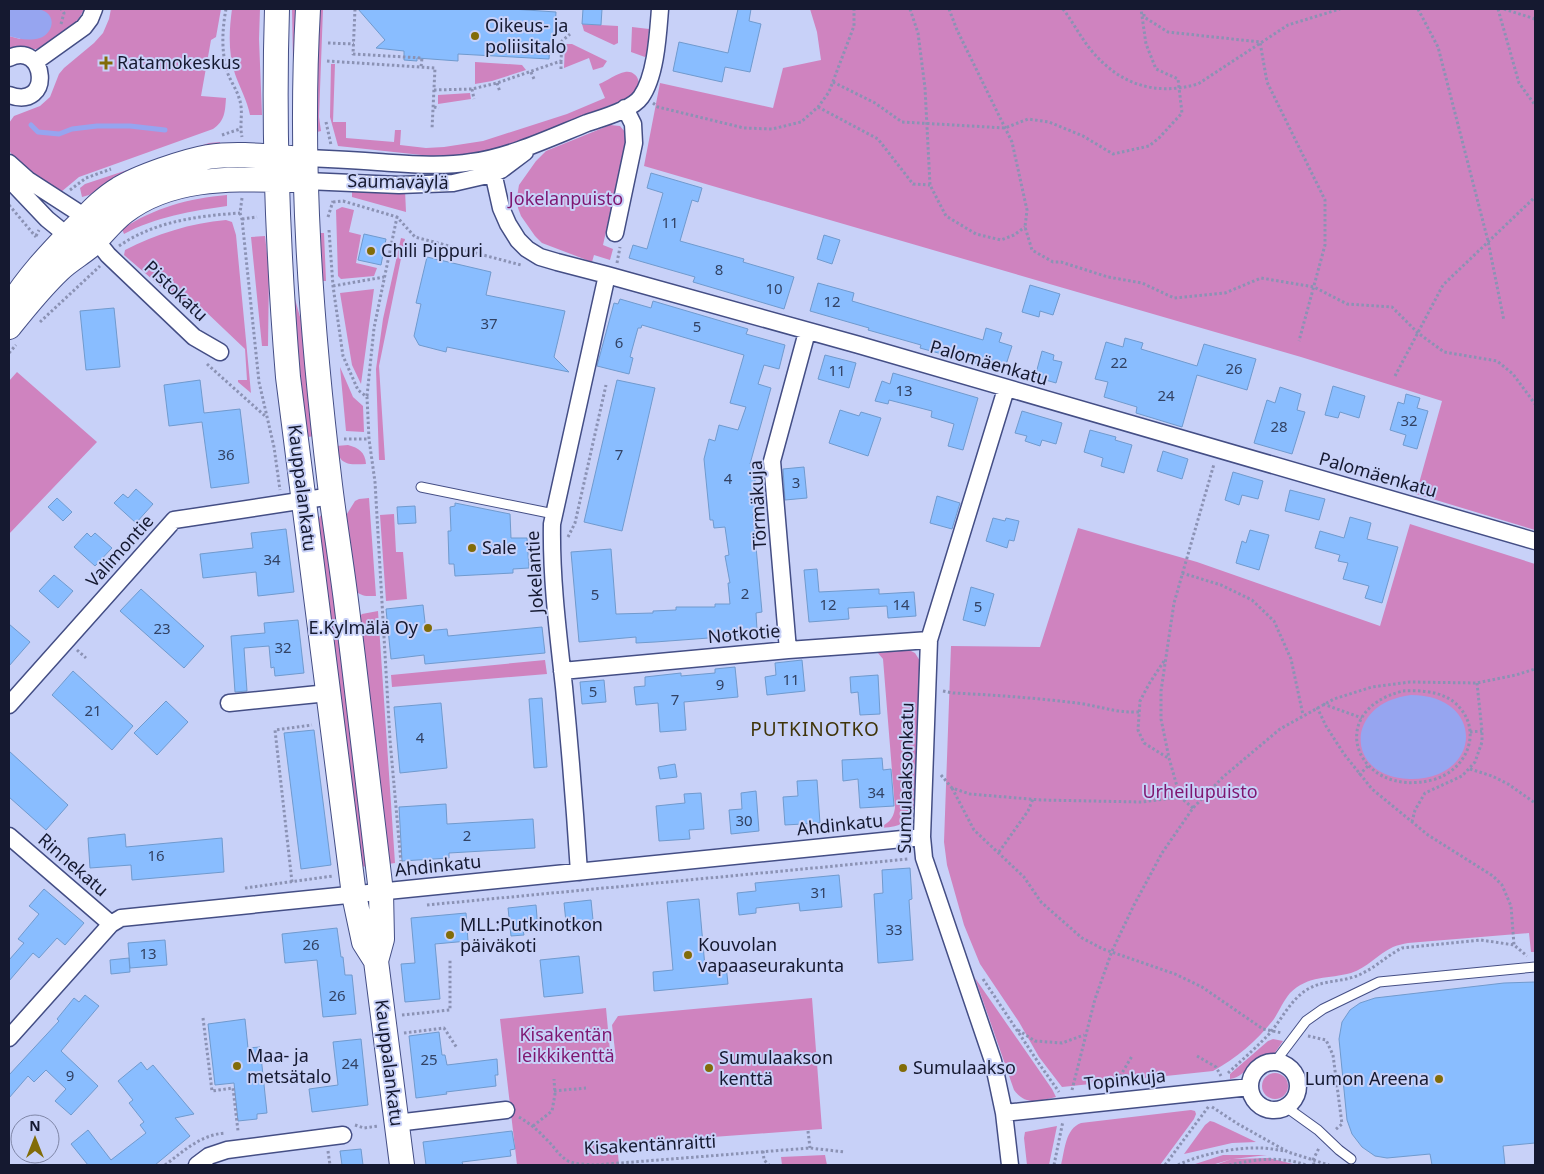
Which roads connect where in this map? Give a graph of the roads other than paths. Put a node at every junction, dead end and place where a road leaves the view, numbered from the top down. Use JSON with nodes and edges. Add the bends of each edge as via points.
{"nodes":[{"id":1,"x":94,"y":9,"type":"edge"},
{"id":2,"x":277,"y":9,"type":"edge"},
{"id":3,"x":308,"y":9,"type":"edge"},
{"id":4,"x":660,"y":9,"type":"edge"},
{"id":5,"x":9,"y":58,"type":"edge"},
{"id":6,"x":35,"y":62,"type":"junction"},
{"id":7,"x":9,"y":95,"type":"edge"},
{"id":8,"x":625,"y":108,"type":"junction"},
{"id":9,"x":277,"y":157,"type":"junction"},
{"id":10,"x":9,"y":163,"type":"edge"},
{"id":11,"x":491,"y":166,"type":"junction"},
{"id":12,"x":306,"y":169,"type":"junction"},
{"id":13,"x":9,"y":179,"type":"edge"},
{"id":14,"x":278,"y":180,"type":"junction"},
{"id":15,"x":84,"y":219,"type":"junction"},
{"id":16,"x":615,"y":233,"type":"road end"},
{"id":17,"x":96,"y":249,"type":"junction"},
{"id":18,"x":612,"y":269,"type":"junction"},
{"id":19,"x":9,"y":308,"type":"edge"},
{"id":20,"x":807,"y":332,"type":"junction"},
{"id":21,"x":14,"y":334,"type":"edge"},
{"id":22,"x":220,"y":352,"type":"dead end"},
{"id":23,"x":1006,"y":389,"type":"junction"},
{"id":24,"x":422,"y":487,"type":"dead end"},
{"id":25,"x":332,"y":496,"type":"junction"},
{"id":26,"x":303,"y":501,"type":"junction"},
{"id":27,"x":554,"y":514,"type":"junction"},
{"id":28,"x":1535,"y":542,"type":"edge"},
{"id":29,"x":929,"y":640,"type":"junction"},
{"id":30,"x":788,"y":650,"type":"junction"},
{"id":31,"x":562,"y":671,"type":"junction"},
{"id":32,"x":328,"y":693,"type":"junction"},
{"id":33,"x":229,"y":703,"type":"dead end"},
{"id":34,"x":9,"y":705,"type":"edge"},
{"id":35,"x":9,"y":836,"type":"edge"},
{"id":36,"x":922,"y":837,"type":"junction"},
{"id":37,"x":579,"y":872,"type":"junction"},
{"id":38,"x":380,"y":892,"type":"junction"},
{"id":39,"x":354,"y":895,"type":"junction"},
{"id":40,"x":111,"y":924,"type":"junction"},
{"id":41,"x":376,"y":961,"type":"junction"},
{"id":42,"x":1535,"y":967,"type":"edge"},
{"id":43,"x":9,"y":1038,"type":"edge"},
{"id":44,"x":1275,"y":1062,"type":"junction"},
{"id":45,"x":1250,"y":1088,"type":"junction"},
{"id":46,"x":1286,"y":1107,"type":"junction"},
{"id":47,"x":506,"y":1110,"type":"road end"},
{"id":48,"x":1004,"y":1113,"type":"junction"},
{"id":49,"x":396,"y":1123,"type":"junction"},
{"id":50,"x":343,"y":1135,"type":"dead end"},
{"id":51,"x":1351,"y":1158,"type":"dead end"},
{"id":52,"x":197,"y":1165,"type":"edge"},
{"id":53,"x":402,"y":1165,"type":"edge"},
{"id":54,"x":1010,"y":1165,"type":"edge"}],
"edges":[{"from":1,"to":6,"type":"street","via":[[84,27]]},
{"from":2,"to":9,"type":"main road","name":"Kauppalankatu"},
{"from":3,"to":12,"type":"main road","name":"Kauppalankatu"},
{"from":4,"to":8,"type":"street","name":"Saumaväylä","via":[[649,82],[642,96]]},
{"from":5,"to":6,"type":"street","via":[[20,55]]},
{"from":6,"to":7,"type":"street","via":[[41,79],[35,92],[22,98]]},
{"from":8,"to":11,"type":"street","name":"Saumaväylä","via":[[537,143]]},
{"from":8,"to":16,"type":"street","via":[[633,124],[634,144]]},
{"from":9,"to":12,"type":"main road"},
{"from":9,"to":14,"type":"main road","name":"Kauppalankatu"},
{"from":9,"to":15,"type":"main road","via":[[208,157],[190,162],[119,188]]},
{"from":10,"to":15,"type":"street"},
{"from":11,"to":12,"type":"street","name":"Saumaväylä","via":[[459,164]]},
{"from":11,"to":12,"type":"street","name":"Saumaväylä","via":[[453,183],[431,185]]},
{"from":11,"to":18,"type":"street","name":"Palomäenkatu","via":[[501,208],[518,240],[527,249],[556,262]]},
{"from":12,"to":14,"type":"main road","name":"Saumaväylä"},
{"from":12,"to":25,"type":"main road","name":"Kauppalankatu","via":[[316,336]]},
{"from":13,"to":17,"type":"street","name":"Pistokatu","via":[[48,219]]},
{"from":14,"to":17,"type":"main road","name":"Saumaväylä","via":[[204,181],[158,193],[124,212]]},
{"from":14,"to":26,"type":"main road","name":"Kauppalankatu","via":[[284,330]]},
{"from":15,"to":17,"type":"main road"},
{"from":17,"to":19,"type":"main road","via":[[28,278]]},
{"from":17,"to":21,"type":"main road","via":[[55,274],[37,292]]},
{"from":17,"to":22,"type":"street","name":"Pistokatu","via":[[194,337]]},
{"from":18,"to":20,"type":"street","name":"Palomäenkatu"},
{"from":18,"to":27,"type":"street","name":"Jokelantie"},
{"from":20,"to":23,"type":"street","name":"Palomäenkatu"},
{"from":20,"to":30,"type":"street","name":"Törmäkuja","via":[[772,462]]},
{"from":23,"to":28,"type":"street","name":"Palomäenkatu"},
{"from":23,"to":29,"type":"street","name":"Sumulaaksonkatu"},
{"from":24,"to":27,"type":"lane"},
{"from":25,"to":26,"type":"street","name":"Valimontie"},
{"from":25,"to":38,"type":"main road","name":"Kauppalankatu"},
{"from":26,"to":32,"type":"main road","name":"Kauppalankatu"},
{"from":26,"to":34,"type":"street","name":"Valimontie","via":[[174,520]]},
{"from":27,"to":31,"type":"street","name":"Jokelantie","via":[[552,545]]},
{"from":29,"to":30,"type":"street","name":"Notkotie"},
{"from":29,"to":36,"type":"street","name":"Sumulaaksonkatu"},
{"from":30,"to":31,"type":"street","name":"Notkotie"},
{"from":31,"to":37,"type":"street","name":"Jokelantie"},
{"from":32,"to":33,"type":"street"},
{"from":32,"to":39,"type":"main road","name":"Kauppalankatu"},
{"from":35,"to":40,"type":"street","name":"Rinnekatu"},
{"from":36,"to":37,"type":"street","name":"Ahdinkatu"},
{"from":36,"to":48,"type":"street","name":"Sumulaaksonkatu","via":[[924,858],[993,1061]]},
{"from":37,"to":38,"type":"street","name":"Ahdinkatu"},
{"from":38,"to":39,"type":"street","name":"Ahdinkatu"},
{"from":38,"to":41,"type":"main road","name":"Kauppalankatu","via":[[382,939]]},
{"from":39,"to":40,"type":"street","name":"Ahdinkatu","via":[[121,918]]},
{"from":39,"to":41,"type":"main road","name":"Kauppalankatu","via":[[364,942]]},
{"from":40,"to":43,"type":"street"},
{"from":41,"to":49,"type":"main road","name":"Kauppalankatu"},
{"from":42,"to":44,"type":"lane","via":[[1379,982],[1323,1009],[1306,1021]]},
{"from":44,"to":45,"type":"street","via":[[1256,1069]]},
{"from":44,"to":46,"type":"street","via":[[1286,1065],[1298,1085],[1297,1093]]},
{"from":45,"to":46,"type":"street","via":[[1258,1105],[1278,1110]]},
{"from":45,"to":48,"type":"street","name":"Topinkuja"},
{"from":46,"to":51,"type":"lane"},
{"from":47,"to":49,"type":"street"},
{"from":48,"to":54,"type":"street","name":"Sumulaaksonkatu"},
{"from":49,"to":53,"type":"main road","name":"Kauppalankatu"},
{"from":50,"to":52,"type":"street","via":[[227,1150],[208,1156]]}]}
